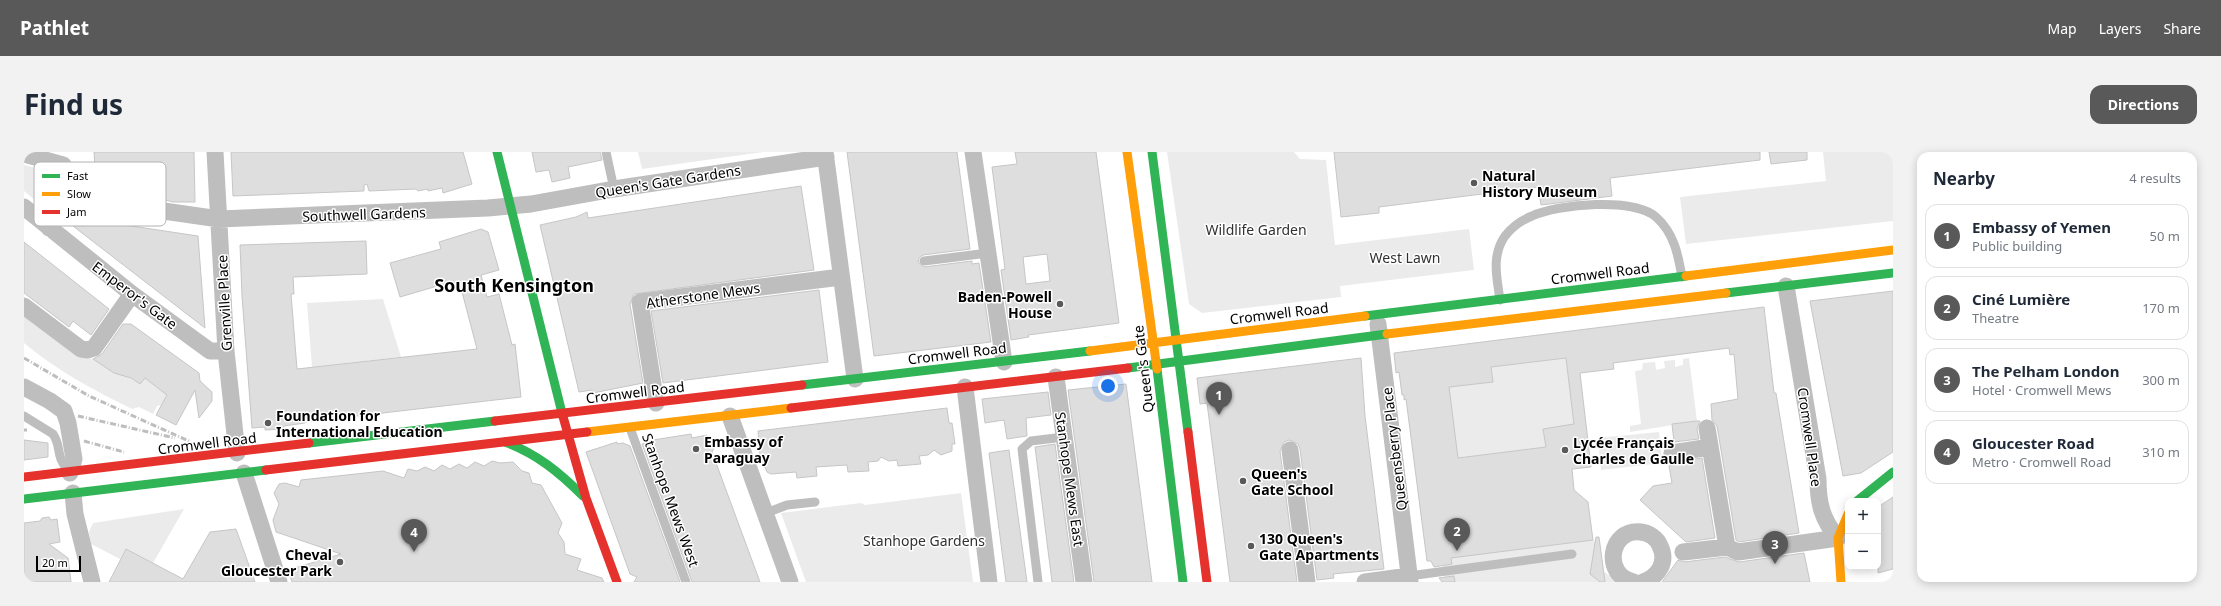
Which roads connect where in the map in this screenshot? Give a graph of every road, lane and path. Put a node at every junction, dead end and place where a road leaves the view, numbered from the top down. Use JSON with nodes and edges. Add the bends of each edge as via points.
{"nodes":[{"id":1,"x":215,"y":152,"type":"edge"},
{"id":2,"x":497,"y":152,"type":"edge"},
{"id":3,"x":606,"y":152,"type":"edge"},
{"id":4,"x":973,"y":152,"type":"edge"},
{"id":5,"x":1127,"y":152,"type":"edge"},
{"id":6,"x":1152,"y":152,"type":"edge"},
{"id":7,"x":24,"y":154,"type":"edge"},
{"id":8,"x":825,"y":155,"type":"edge"},
{"id":9,"x":52,"y":162,"type":"edge"},
{"id":10,"x":614,"y":189,"type":"junction"},
{"id":11,"x":24,"y":206,"type":"edge"},
{"id":12,"x":510,"y":206,"type":"junction"},
{"id":13,"x":166,"y":211,"type":"edge"},
{"id":14,"x":34,"y":215,"type":"edge"},
{"id":15,"x":219,"y":219,"type":"junction"},
{"id":16,"x":47,"y":226,"type":"edge"},
{"id":17,"x":49,"y":228,"type":"joint"},
{"id":18,"x":1893,"y":250,"type":"edge"},
{"id":19,"x":988,"y":253,"type":"junction"},
{"id":20,"x":924,"y":260,"type":"dead end"},
{"id":21,"x":1893,"y":273,"type":"edge"},
{"id":22,"x":1785,"y":276,"type":"junction"},
{"id":23,"x":841,"y":277,"type":"junction"},
{"id":24,"x":1682,"y":277,"type":"junction"},
{"id":25,"x":132,"y":294,"type":"junction"},
{"id":26,"x":1500,"y":300,"type":"junction"},
{"id":27,"x":24,"y":306,"type":"edge"},
{"id":28,"x":1377,"y":315,"type":"junction"},
{"id":29,"x":1380,"y":335,"type":"junction"},
{"id":30,"x":1178,"y":340,"type":"junction"},
{"id":31,"x":1154,"y":343,"type":"junction"},
{"id":32,"x":226,"y":351,"type":"junction"},
{"id":33,"x":1004,"y":362,"type":"junction"},
{"id":34,"x":1180,"y":362,"type":"junction"},
{"id":35,"x":1156,"y":364,"type":"junction"},
{"id":36,"x":1056,"y":377,"type":"junction"},
{"id":37,"x":855,"y":379,"type":"junction"},
{"id":38,"x":24,"y":387,"type":"edge"},
{"id":39,"x":965,"y":387,"type":"junction"},
{"id":40,"x":656,"y":403,"type":"junction"},
{"id":41,"x":562,"y":415,"type":"junction"},
{"id":42,"x":24,"y":416,"type":"edge"},
{"id":43,"x":730,"y":416,"type":"junction"},
{"id":44,"x":630,"y":428,"type":"junction"},
{"id":45,"x":1707,"y":428,"type":"dead end"},
{"id":46,"x":567,"y":435,"type":"junction"},
{"id":47,"x":1064,"y":437,"type":"junction"},
{"id":48,"x":505,"y":442,"type":"junction"},
{"id":49,"x":1710,"y":447,"type":"junction"},
{"id":50,"x":1290,"y":450,"type":"dead end"},
{"id":51,"x":237,"y":453,"type":"junction"},
{"id":52,"x":1672,"y":453,"type":"dead end"},
{"id":53,"x":1893,"y":472,"type":"edge"},
{"id":54,"x":244,"y":473,"type":"junction"},
{"id":55,"x":24,"y":477,"type":"edge"},
{"id":56,"x":72,"y":483,"type":"junction"},
{"id":57,"x":586,"y":498,"type":"junction"},
{"id":58,"x":1862,"y":498,"type":"edge"},
{"id":59,"x":24,"y":499,"type":"edge"},
{"id":60,"x":816,"y":502,"type":"dead end"},
{"id":61,"x":766,"y":513,"type":"junction"},
{"id":62,"x":1845,"y":521,"type":"edge"},
{"id":63,"x":1838,"y":538,"type":"junction"},
{"id":64,"x":1727,"y":547,"type":"junction"},
{"id":65,"x":1683,"y":552,"type":"dead end"},
{"id":66,"x":1572,"y":554,"type":"dead end"},
{"id":67,"x":1409,"y":579,"type":"edge"},
{"id":68,"x":92,"y":582,"type":"edge"},
{"id":69,"x":280,"y":582,"type":"edge"},
{"id":70,"x":617,"y":582,"type":"edge"},
{"id":71,"x":686,"y":582,"type":"edge"},
{"id":72,"x":790,"y":582,"type":"edge"},
{"id":73,"x":989,"y":582,"type":"edge"},
{"id":74,"x":1038,"y":582,"type":"edge"},
{"id":75,"x":1084,"y":582,"type":"edge"},
{"id":76,"x":1183,"y":582,"type":"edge"},
{"id":77,"x":1207,"y":582,"type":"edge"},
{"id":78,"x":1307,"y":582,"type":"edge"},
{"id":79,"x":1365,"y":582,"type":"edge"},
{"id":80,"x":1634,"y":582,"type":"edge"},
{"id":81,"x":1644,"y":582,"type":"edge"},
{"id":82,"x":1841,"y":582,"type":"edge"}],
"edges":[{"from":1,"to":15,"type":"street","name":"Grenville Place"},
{"from":2,"to":12,"type":"main road"},
{"from":3,"to":10,"type":"lane"},
{"from":4,"to":19,"type":"street"},
{"from":5,"to":31,"type":"main road","name":"Queen's Gate"},
{"from":6,"to":30,"type":"main road"},
{"from":7,"to":9,"type":"street"},
{"from":8,"to":10,"type":"street","name":"Queen's Gate Gardens"},
{"from":8,"to":23,"type":"street","name":"Queen's Gate Gardens"},
{"from":10,"to":12,"type":"street","name":"Queen's Gate Gardens"},
{"from":11,"to":14,"type":"street","name":"Emperor's Gate"},
{"from":12,"to":15,"type":"street","name":"Southwell Gardens"},
{"from":12,"to":41,"type":"main road"},
{"from":13,"to":15,"type":"street"},
{"from":15,"to":32,"type":"street","name":"Grenville Place"},
{"from":16,"to":17,"type":"street","name":"Emperor's Gate"},
{"from":17,"to":25,"type":"street","name":"Emperor's Gate"},
{"from":18,"to":22,"type":"main road","name":"Cromwell Road"},
{"from":19,"to":20,"type":"lane"},
{"from":19,"to":33,"type":"street"},
{"from":21,"to":22,"type":"main road","name":"Cromwell Road"},
{"from":22,"to":24,"type":"main road","name":"Cromwell Road"},
{"from":22,"to":29,"type":"main road","name":"Cromwell Road"},
{"from":22,"to":63,"type":"street","name":"Cromwell Place","via":[[1820,505],[1824,520]]},
{"from":23,"to":37,"type":"street","name":"Queen's Gate Gardens"},
{"from":23,"to":40,"type":"street","name":"Atherstone Mews","via":[[640,302]]},
{"from":24,"to":26,"type":"main road","name":"Cromwell Road"},
{"from":24,"to":26,"type":"lane","via":[[1673,238],[1655,216],[1642,208],[1622,204],[1563,208],[1533,215],[1505,236],[1495,262]]},
{"from":25,"to":27,"type":"street","via":[[94,348],[88,350],[81,349]]},
{"from":25,"to":32,"type":"street","name":"Emperor's Gate","via":[[210,351]]},
{"from":26,"to":28,"type":"main road","name":"Cromwell Road"},
{"from":28,"to":29,"type":"street","name":"Queensberry Place"},
{"from":28,"to":30,"type":"main road","name":"Cromwell Road"},
{"from":29,"to":34,"type":"main road","name":"Cromwell Road"},
{"from":29,"to":67,"type":"street","name":"Queensberry Place"},
{"from":30,"to":31,"type":"main road","name":"Cromwell Road"},
{"from":30,"to":34,"type":"main road"},
{"from":31,"to":33,"type":"main road","name":"Cromwell Road"},
{"from":31,"to":35,"type":"main road","name":"Queen's Gate"},
{"from":32,"to":51,"type":"street","name":"Grenville Place"},
{"from":33,"to":37,"type":"main road","name":"Cromwell Road"},
{"from":34,"to":35,"type":"main road","name":"Cromwell Road"},
{"from":34,"to":77,"type":"main road"},
{"from":35,"to":36,"type":"main road","name":"Cromwell Road"},
{"from":35,"to":76,"type":"main road","name":"Queen's Gate"},
{"from":36,"to":39,"type":"main road","name":"Cromwell Road"},
{"from":36,"to":47,"type":"street","name":"Stanhope Mews East"},
{"from":37,"to":40,"type":"main road","name":"Cromwell Road"},
{"from":38,"to":56,"type":"street","via":[[50,400],[64,411],[74,459]]},
{"from":39,"to":43,"type":"main road","name":"Cromwell Road"},
{"from":39,"to":73,"type":"street"},
{"from":40,"to":41,"type":"main road","name":"Cromwell Road"},
{"from":41,"to":46,"type":"main road"},
{"from":41,"to":51,"type":"main road","name":"Cromwell Road"},
{"from":42,"to":56,"type":"lane","via":[[56,438],[60,462]]},
{"from":43,"to":44,"type":"main road","name":"Cromwell Road"},
{"from":43,"to":61,"type":"street"},
{"from":44,"to":46,"type":"main road","name":"Cromwell Road"},
{"from":44,"to":71,"type":"lane","name":"Stanhope Mews West"},
{"from":45,"to":49,"type":"street"},
{"from":46,"to":48,"type":"main road","name":"Cromwell Road"},
{"from":46,"to":57,"type":"main road"},
{"from":47,"to":74,"type":"lane","via":[[1031,441],[1022,449]]},
{"from":47,"to":75,"type":"street","name":"Stanhope Mews East"},
{"from":48,"to":54,"type":"main road","name":"Cromwell Road"},
{"from":48,"to":57,"type":"main road","via":[[541,457]]},
{"from":49,"to":52,"type":"street"},
{"from":49,"to":64,"type":"street"},
{"from":50,"to":78,"type":"street"},
{"from":51,"to":56,"type":"main road","name":"Cromwell Road"},
{"from":53,"to":58,"type":"main road"},
{"from":54,"to":56,"type":"main road","name":"Cromwell Road"},
{"from":54,"to":69,"type":"street"},
{"from":55,"to":56,"type":"main road","name":"Cromwell Road"},
{"from":56,"to":59,"type":"main road","name":"Cromwell Road"},
{"from":56,"to":68,"type":"street","via":[[75,514]]},
{"from":57,"to":70,"type":"main road"},
{"from":60,"to":61,"type":"lane","via":[[786,505]]},
{"from":61,"to":72,"type":"street"},
{"from":62,"to":63,"type":"main road"},
{"from":63,"to":64,"type":"street","via":[[1738,552]]},
{"from":63,"to":82,"type":"main road"},
{"from":64,"to":65,"type":"street"},
{"from":66,"to":67,"type":"lane"},
{"from":67,"to":79,"type":"street"},
{"from":80,"to":81,"type":"street","via":[[1624,579],[1617,573],[1612,553],[1615,544],[1627,534],[1636,532],[1654,537],[1663,552],[1658,572]]}]}
